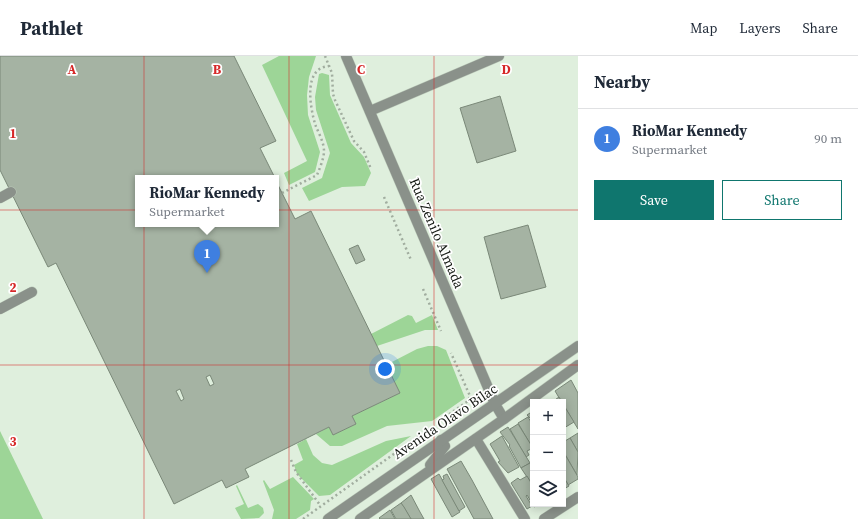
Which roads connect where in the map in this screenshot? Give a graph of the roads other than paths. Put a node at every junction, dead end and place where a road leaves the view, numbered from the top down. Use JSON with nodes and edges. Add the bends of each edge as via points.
{"nodes":[{"id":1,"x":346,"y":56,"type":"edge"},
{"id":2,"x":499,"y":56,"type":"edge"},
{"id":3,"x":370,"y":111,"type":"junction"},
{"id":4,"x":11,"y":192,"type":"dead end"},
{"id":5,"x":0,"y":198,"type":"edge"},
{"id":6,"x":32,"y":292,"type":"dead end"},
{"id":7,"x":0,"y":309,"type":"edge"},
{"id":8,"x":578,"y":346,"type":"edge"},
{"id":9,"x":578,"y":365,"type":"edge"},
{"id":10,"x":495,"y":404,"type":"junction"},
{"id":11,"x":504,"y":419,"type":"junction"},
{"id":12,"x":476,"y":439,"type":"junction"},
{"id":13,"x":441,"y":440,"type":"junction"},
{"id":14,"x":416,"y":480,"type":"junction"},
{"id":15,"x":578,"y":497,"type":"edge"},
{"id":16,"x":328,"y":519,"type":"edge"},
{"id":17,"x":360,"y":519,"type":"edge"},
{"id":18,"x":525,"y":519,"type":"edge"},
{"id":19,"x":544,"y":519,"type":"edge"}],
"edges":[{"from":1,"to":3,"type":"street","name":"Rua Zenilo Almada"},
{"from":2,"to":3,"type":"street"},
{"from":3,"to":10,"type":"street","name":"Rua Zenilo Almada"},
{"from":4,"to":5,"type":"street"},
{"from":6,"to":7,"type":"street"},
{"from":8,"to":10,"type":"street","name":"Avenida Olavo Bilac"},
{"from":9,"to":11,"type":"street"},
{"from":10,"to":11,"type":"street","name":"Rua Zenilo Almada"},
{"from":10,"to":13,"type":"street","name":"Avenida Olavo Bilac"},
{"from":11,"to":12,"type":"street"},
{"from":12,"to":14,"type":"street"},
{"from":12,"to":18,"type":"street"},
{"from":13,"to":14,"type":"street","via":[[445,446],[444,450]]},
{"from":13,"to":16,"type":"street","name":"Avenida Olavo Bilac"},
{"from":14,"to":17,"type":"street"},
{"from":15,"to":19,"type":"street"}]}
